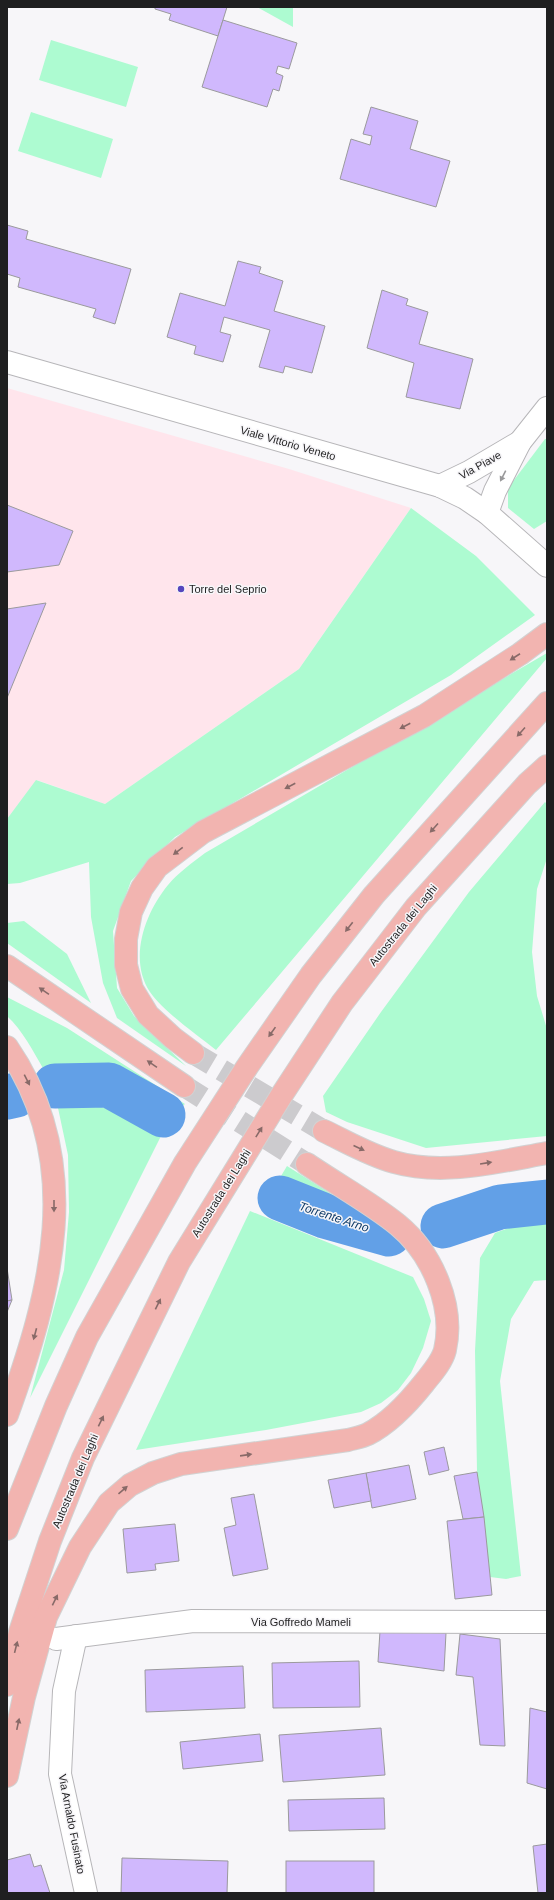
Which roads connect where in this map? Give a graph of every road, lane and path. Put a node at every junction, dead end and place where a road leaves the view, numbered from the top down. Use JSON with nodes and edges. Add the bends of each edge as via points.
{"nodes":[{"id":1,"x":7,"y":362,"type":"edge"},
{"id":2,"x":547,"y":408,"type":"edge"},
{"id":3,"x":520,"y":442,"type":"junction"},
{"id":4,"x":440,"y":486,"type":"junction"},
{"id":5,"x":487,"y":514,"type":"junction"},
{"id":6,"x":547,"y":566,"type":"edge"},
{"id":7,"x":547,"y":634,"type":"edge"},
{"id":8,"x":547,"y":703,"type":"edge"},
{"id":9,"x":547,"y":766,"type":"edge"},
{"id":10,"x":7,"y":966,"type":"edge"},
{"id":11,"x":7,"y":1047,"type":"edge"},
{"id":12,"x":193,"y":1053,"type":"tunnel mouth"},
{"id":13,"x":184,"y":1086,"type":"tunnel mouth"},
{"id":14,"x":324,"y":1131,"type":"tunnel mouth"},
{"id":15,"x":547,"y":1154,"type":"edge"},
{"id":16,"x":307,"y":1164,"type":"tunnel mouth"},
{"id":17,"x":7,"y":1415,"type":"edge"},
{"id":18,"x":7,"y":1529,"type":"edge"},
{"id":19,"x":547,"y":1622,"type":"edge"},
{"id":20,"x":66,"y":1638,"type":"joint"},
{"id":21,"x":7,"y":1685,"type":"edge"},
{"id":22,"x":7,"y":1776,"type":"edge"},
{"id":23,"x":86,"y":1893,"type":"edge"}],
"edges":[{"from":1,"to":4,"type":"street","name":"Viale Vittorio Veneto"},
{"from":2,"to":3,"type":"street","name":"Via Piave"},
{"from":3,"to":4,"type":"street","name":"Via Piave"},
{"from":3,"to":5,"type":"street","name":"Via Piave","one_way":true,"via":[[495,491]]},
{"from":4,"to":5,"type":"street","name":"Viale Vittorio Veneto","via":[[465,498]]},
{"from":5,"to":6,"type":"street","name":"Viale Vittorio Veneto"},
{"from":7,"to":12,"type":"highway","one_way":true,"via":[[424,716],[203,832],[157,867],[142,888],[131,912],[126,939],[126,965],[132,989],[148,1015]]},
{"from":8,"to":18,"type":"highway","one_way":true,"via":[[374,895],[311,976],[247,1068],[185,1163],[87,1337],[56,1406]]},
{"from":21,"to":9,"type":"highway","name":"Autostrada dei Laghi","one_way":true,"via":[[20,1632],[47,1549],[82,1458],[179,1262],[342,1003],[416,907],[527,784]]},
{"from":13,"to":10,"type":"highway","one_way":true},
{"from":11,"to":17,"type":"highway","one_way":true,"via":[[22,1070],[41,1112],[52,1165],[54,1202],[54,1237],[41,1312],[30,1352]]},
{"from":14,"to":15,"type":"highway","one_way":true,"via":[[394,1162],[421,1167],[450,1168]]},
{"from":22,"to":16,"type":"highway","one_way":true,"via":[[24,1697],[46,1617],[80,1547],[109,1503],[130,1485],[153,1473],[181,1464],[348,1440],[368,1434],[403,1407],[436,1368],[445,1351],[447,1335],[444,1301],[439,1284],[419,1248],[398,1225]]},
{"from":19,"to":20,"type":"street","name":"Via Goffredo Mameli","via":[[194,1622]]},
{"from":20,"to":23,"type":"street","name":"Via Arnaldo Fusinato","via":[[60,1774]]}]}
